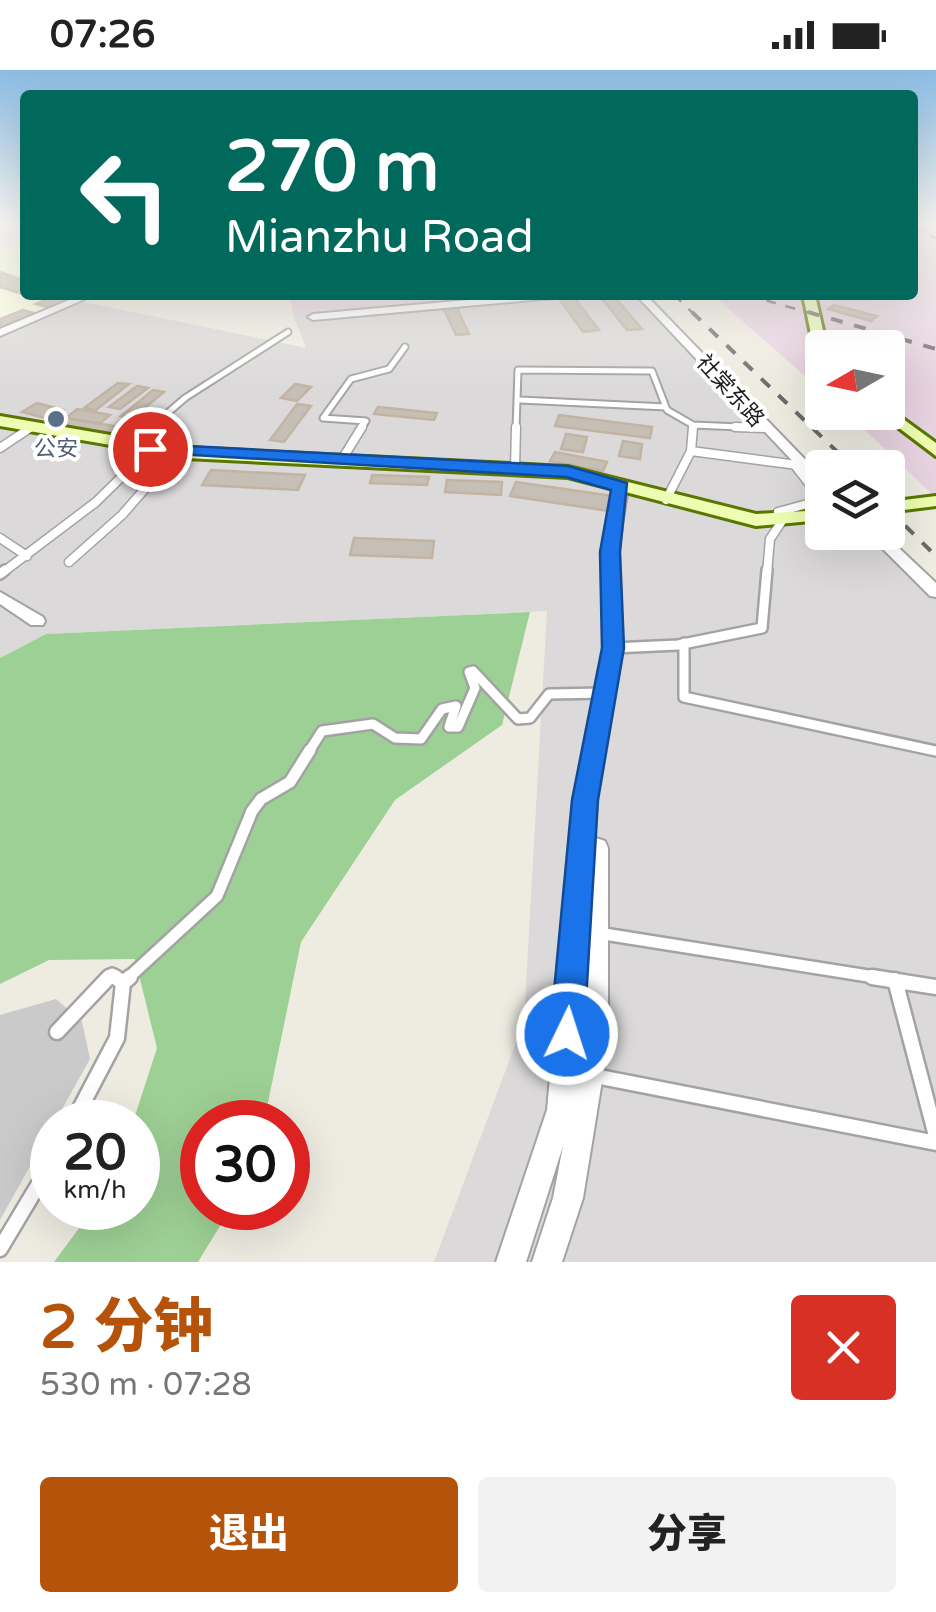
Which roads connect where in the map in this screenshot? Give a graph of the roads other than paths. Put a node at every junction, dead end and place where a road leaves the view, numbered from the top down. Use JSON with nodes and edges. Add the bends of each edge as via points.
{"nodes":[{"id":1,"x":78,"y":300,"type":"edge"},
{"id":2,"x":497,"y":300,"type":"edge"},
{"id":3,"x":646,"y":300,"type":"edge"},
{"id":4,"x":811,"y":300,"type":"edge"},
{"id":5,"x":313,"y":316,"type":"dead end"},
{"id":6,"x":817,"y":330,"type":"edge"},
{"id":7,"x":288,"y":332,"type":"dead end"},
{"id":8,"x":0,"y":334,"type":"edge"},
{"id":9,"x":405,"y":348,"type":"dead end"},
{"id":10,"x":520,"y":400,"type":"junction"},
{"id":11,"x":666,"y":407,"type":"junction"},
{"id":12,"x":0,"y":421,"type":"edge"},
{"id":13,"x":693,"y":425,"type":"junction"},
{"id":14,"x":905,"y":427,"type":"edge"},
{"id":15,"x":30,"y":428,"type":"junction"},
{"id":16,"x":766,"y":428,"type":"junction"},
{"id":17,"x":129,"y":446,"type":"junction"},
{"id":18,"x":0,"y":448,"type":"edge"},
{"id":19,"x":150,"y":449,"type":"junction"},
{"id":20,"x":691,"y":451,"type":"junction"},
{"id":21,"x":936,"y":451,"type":"edge"},
{"id":22,"x":177,"y":452,"type":"junction"},
{"id":23,"x":341,"y":460,"type":"junction"},
{"id":24,"x":798,"y":465,"type":"junction"},
{"id":25,"x":516,"y":469,"type":"junction"},
{"id":26,"x":805,"y":471,"type":"edge"},
{"id":27,"x":621,"y":487,"type":"junction"},
{"id":28,"x":666,"y":500,"type":"junction"},
{"id":29,"x":936,"y":501,"type":"edge"},
{"id":30,"x":905,"y":505,"type":"edge"},
{"id":31,"x":805,"y":518,"type":"edge"},
{"id":32,"x":782,"y":521,"type":"junction"},
{"id":33,"x":0,"y":538,"type":"edge"},
{"id":34,"x":893,"y":550,"type":"edge"},
{"id":35,"x":27,"y":556,"type":"junction"},
{"id":36,"x":69,"y":562,"type":"dead end"},
{"id":37,"x":0,"y":574,"type":"edge"},
{"id":38,"x":936,"y":592,"type":"edge"},
{"id":39,"x":0,"y":597,"type":"edge"},
{"id":40,"x":37,"y":621,"type":"dead end"},
{"id":41,"x":684,"y":643,"type":"junction"},
{"id":42,"x":613,"y":648,"type":"junction"},
{"id":43,"x":605,"y":693,"type":"junction"},
{"id":44,"x":936,"y":751,"type":"edge"},
{"id":45,"x":582,"y":844,"type":"junction"},
{"id":46,"x":596,"y":933,"type":"junction"},
{"id":47,"x":894,"y":980,"type":"junction"},
{"id":48,"x":123,"y":983,"type":"junction"},
{"id":49,"x":936,"y":986,"type":"edge"},
{"id":50,"x":57,"y":1032,"type":"dead end"},
{"id":51,"x":590,"y":1074,"type":"junction"},
{"id":52,"x":85,"y":1100,"type":"edge"},
{"id":53,"x":936,"y":1140,"type":"edge"},
{"id":54,"x":30,"y":1199,"type":"edge"},
{"id":55,"x":0,"y":1249,"type":"edge"},
{"id":56,"x":511,"y":1262,"type":"edge"},
{"id":57,"x":548,"y":1262,"type":"edge"}],
"edges":[{"from":1,"to":8,"type":"street"},
{"from":2,"to":5,"type":"street"},
{"from":3,"to":16,"type":"street","name":"社棠东路"},
{"from":4,"to":6,"type":"street"},
{"from":7,"to":17,"type":"lane","via":[[185,398]]},
{"from":9,"to":23,"type":"lane","via":[[388,369],[351,379],[323,418],[366,421]]},
{"from":10,"to":11,"type":"lane"},
{"from":10,"to":11,"type":"lane","via":[[518,370],[652,371]]},
{"from":10,"to":25,"type":"lane"},
{"from":11,"to":13,"type":"lane"},
{"from":12,"to":15,"type":"street"},
{"from":13,"to":16,"type":"lane"},
{"from":13,"to":20,"type":"lane"},
{"from":14,"to":21,"type":"street"},
{"from":15,"to":17,"type":"street"},
{"from":15,"to":18,"type":"lane"},
{"from":16,"to":24,"type":"street","name":"社棠东路"},
{"from":17,"to":19,"type":"street"},
{"from":19,"to":22,"type":"street"},
{"from":19,"to":35,"type":"lane"},
{"from":20,"to":24,"type":"lane"},
{"from":20,"to":28,"type":"lane"},
{"from":22,"to":23,"type":"street"},
{"from":22,"to":36,"type":"lane"},
{"from":23,"to":25,"type":"street"},
{"from":24,"to":26,"type":"street","name":"社棠东路"},
{"from":24,"to":32,"type":"lane","via":[[822,500],[778,512]]},
{"from":25,"to":27,"type":"street","via":[[568,472]]},
{"from":27,"to":28,"type":"street"},
{"from":27,"to":42,"type":"street","via":[[610,552]]},
{"from":28,"to":32,"type":"street"},
{"from":29,"to":30,"type":"street"},
{"from":31,"to":32,"type":"street"},
{"from":32,"to":41,"type":"lane","via":[[770,539],[762,628]]},
{"from":33,"to":35,"type":"lane"},
{"from":34,"to":38,"type":"street"},
{"from":35,"to":37,"type":"lane"},
{"from":39,"to":40,"type":"street"},
{"from":41,"to":42,"type":"lane"},
{"from":41,"to":44,"type":"lane","via":[[684,697]]},
{"from":42,"to":43,"type":"street"},
{"from":43,"to":45,"type":"street"},
{"from":43,"to":48,"type":"lane","via":[[549,694],[530,718],[518,719],[473,670],[476,688],[458,727],[449,728],[456,706],[442,709],[421,739],[395,738],[373,724],[322,731],[290,782],[252,811],[217,896]]},
{"from":45,"to":46,"type":"street","via":[[597,848]]},
{"from":45,"to":56,"type":"street","via":[[561,1110]]},
{"from":46,"to":47,"type":"lane"},
{"from":46,"to":51,"type":"street"},
{"from":47,"to":49,"type":"lane"},
{"from":47,"to":53,"type":"lane"},
{"from":48,"to":50,"type":"lane","via":[[112,974]]},
{"from":48,"to":52,"type":"lane","via":[[117,1038]]},
{"from":51,"to":53,"type":"lane"},
{"from":51,"to":57,"type":"street","via":[[568,1198]]},
{"from":54,"to":55,"type":"lane"}]}
